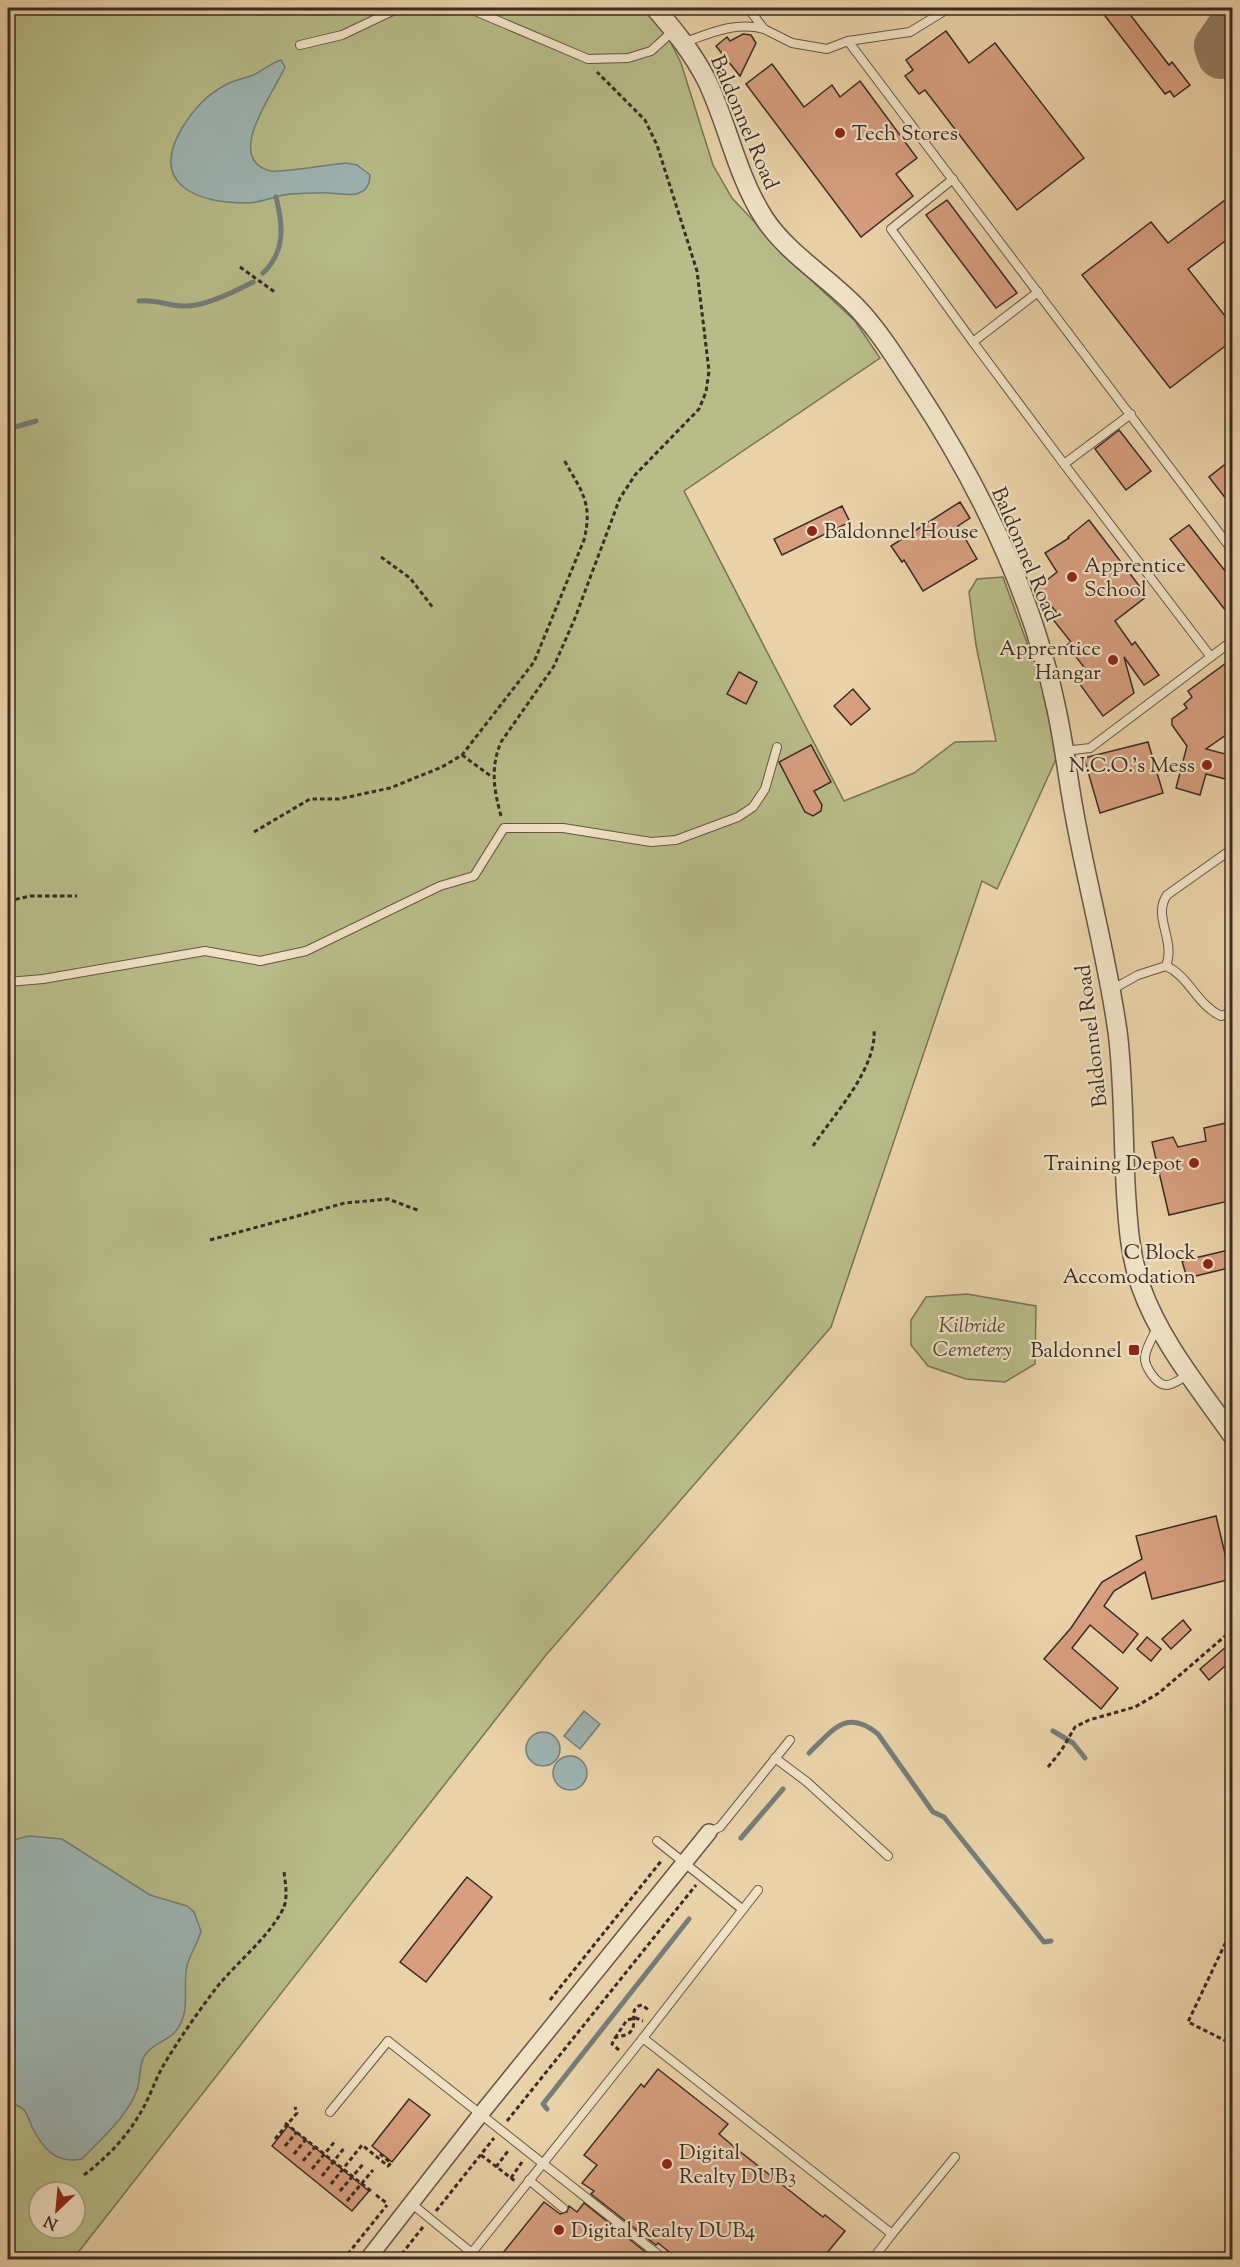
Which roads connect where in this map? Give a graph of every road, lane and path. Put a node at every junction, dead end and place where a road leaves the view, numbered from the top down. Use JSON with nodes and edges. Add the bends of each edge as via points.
{"nodes":[{"id":1,"x":399,"y":8,"type":"edge"},
{"id":2,"x":468,"y":8,"type":"edge"},
{"id":3,"x":655,"y":8,"type":"edge"},
{"id":4,"x":748,"y":8,"type":"edge"},
{"id":5,"x":949,"y":8,"type":"edge"},
{"id":6,"x":764,"y":29,"type":"junction"},
{"id":7,"x":679,"y":36,"type":"junction"},
{"id":8,"x":848,"y":41,"type":"junction"},
{"id":9,"x":300,"y":45,"type":"dead end"},
{"id":10,"x":588,"y":59,"type":"junction"},
{"id":11,"x":953,"y":179,"type":"junction"},
{"id":12,"x":240,"y":267,"type":"dead end"},
{"id":13,"x":1038,"y":292,"type":"junction"},
{"id":14,"x":276,"y":293,"type":"dead end"},
{"id":15,"x":973,"y":342,"type":"junction"},
{"id":16,"x":1131,"y":414,"type":"junction"},
{"id":17,"x":564,"y":460,"type":"dead end"},
{"id":18,"x":1064,"y":464,"type":"junction"},
{"id":19,"x":1233,"y":550,"type":"edge"},
{"id":20,"x":381,"y":557,"type":"dead end"},
{"id":21,"x":434,"y":609,"type":"dead end"},
{"id":22,"x":1233,"y":641,"type":"edge"},
{"id":23,"x":1211,"y":657,"type":"junction"},
{"id":24,"x":777,"y":747,"type":"dead end"},
{"id":25,"x":1064,"y":751,"type":"junction"},
{"id":26,"x":462,"y":755,"type":"junction"},
{"id":27,"x":493,"y":778,"type":"junction"},
{"id":28,"x":504,"y":828,"type":"junction"},
{"id":29,"x":254,"y":831,"type":"dead end"},
{"id":30,"x":1233,"y":849,"type":"edge"},
{"id":31,"x":77,"y":896,"type":"dead end"},
{"id":32,"x":8,"y":901,"type":"edge"},
{"id":33,"x":1166,"y":966,"type":"junction"},
{"id":34,"x":8,"y":982,"type":"edge"},
{"id":35,"x":1111,"y":990,"type":"junction"},
{"id":36,"x":1233,"y":1012,"type":"edge"},
{"id":37,"x":874,"y":1029,"type":"dead end"},
{"id":38,"x":813,"y":1146,"type":"dead end"},
{"id":39,"x":420,"y":1211,"type":"dead end"},
{"id":40,"x":210,"y":1240,"type":"dead end"},
{"id":41,"x":1159,"y":1325,"type":"junction"},
{"id":42,"x":1190,"y":1375,"type":"junction"},
{"id":43,"x":1233,"y":1435,"type":"edge"},
{"id":44,"x":1233,"y":1632,"type":"edge"},
{"id":45,"x":790,"y":1740,"type":"dead end"},
{"id":46,"x":776,"y":1758,"type":"junction"},
{"id":47,"x":1048,"y":1767,"type":"dead end"},
{"id":48,"x":709,"y":1832,"type":"joint"},
{"id":49,"x":657,"y":1841,"type":"dead end"},
{"id":50,"x":888,"y":1856,"type":"dead end"},
{"id":51,"x":684,"y":1861,"type":"junction"},
{"id":52,"x":284,"y":1871,"type":"dead end"},
{"id":53,"x":702,"y":1876,"type":"junction"},
{"id":54,"x":758,"y":1890,"type":"dead end"},
{"id":55,"x":742,"y":1909,"type":"junction"},
{"id":56,"x":1233,"y":1929,"type":"edge"},
{"id":57,"x":659,"y":2018,"type":"junction"},
{"id":58,"x":633,"y":2019,"type":"junction"},
{"id":59,"x":652,"y":2027,"type":"junction"},
{"id":60,"x":615,"y":2038,"type":"junction"},
{"id":61,"x":643,"y":2038,"type":"junction"},
{"id":62,"x":1233,"y":2044,"type":"edge"},
{"id":63,"x":628,"y":2057,"type":"junction"},
{"id":64,"x":294,"y":2108,"type":"dead end"},
{"id":65,"x":330,"y":2112,"type":"dead end"},
{"id":66,"x":480,"y":2115,"type":"junction"},
{"id":67,"x":286,"y":2123,"type":"junction"},
{"id":68,"x":501,"y":2130,"type":"junction"},
{"id":69,"x":297,"y":2132,"type":"junction"},
{"id":70,"x":275,"y":2139,"type":"dead end"},
{"id":71,"x":306,"y":2139,"type":"junction"},
{"id":72,"x":336,"y":2140,"type":"dead end"},
{"id":73,"x":516,"y":2141,"type":"junction"},
{"id":74,"x":285,"y":2146,"type":"dead end"},
{"id":75,"x":315,"y":2147,"type":"junction"},
{"id":76,"x":345,"y":2148,"type":"dead end"},
{"id":77,"x":531,"y":2152,"type":"junction"},
{"id":78,"x":294,"y":2154,"type":"dead end"},
{"id":79,"x":324,"y":2154,"type":"junction"},
{"id":80,"x":380,"y":2154,"type":"dead end"},
{"id":81,"x":480,"y":2155,"type":"junction"},
{"id":82,"x":955,"y":2157,"type":"dead end"},
{"id":83,"x":303,"y":2161,"type":"dead end"},
{"id":84,"x":334,"y":2161,"type":"junction"},
{"id":85,"x":543,"y":2162,"type":"junction"},
{"id":86,"x":364,"y":2163,"type":"dead end"},
{"id":87,"x":496,"y":2167,"type":"junction"},
{"id":88,"x":312,"y":2169,"type":"dead end"},
{"id":89,"x":343,"y":2169,"type":"junction"},
{"id":90,"x":374,"y":2170,"type":"dead end"},
{"id":91,"x":502,"y":2171,"type":"dead end"},
{"id":92,"x":84,"y":2175,"type":"dead end"},
{"id":93,"x":322,"y":2176,"type":"dead end"},
{"id":94,"x":353,"y":2176,"type":"junction"},
{"id":95,"x":511,"y":2178,"type":"dead end"},
{"id":96,"x":529,"y":2180,"type":"junction"},
{"id":97,"x":331,"y":2184,"type":"dead end"},
{"id":98,"x":362,"y":2184,"type":"junction"},
{"id":99,"x":340,"y":2191,"type":"dead end"},
{"id":100,"x":371,"y":2191,"type":"dead end"},
{"id":101,"x":376,"y":2195,"type":"dead end"},
{"id":102,"x":347,"y":2201,"type":"dead end"},
{"id":103,"x":388,"y":2204,"type":"dead end"},
{"id":104,"x":412,"y":2204,"type":"junction"},
{"id":105,"x":564,"y":2208,"type":"dead end"},
{"id":106,"x":430,"y":2218,"type":"junction"},
{"id":107,"x":892,"y":2234,"type":"junction"},
{"id":108,"x":469,"y":2256,"type":"edge"},
{"id":109,"x":367,"y":2259,"type":"edge"},
{"id":110,"x":397,"y":2259,"type":"edge"},
{"id":111,"x":665,"y":2259,"type":"edge"},
{"id":112,"x":872,"y":2259,"type":"edge"}],
"edges":[{"from":1,"to":9,"type":"lane","via":[[342,35]]},
{"from":2,"to":10,"type":"lane"},
{"from":3,"to":7,"type":"street","name":"Baldonnel Road"},
{"from":4,"to":6,"type":"lane"},
{"from":5,"to":8,"type":"lane","via":[[910,32]]},
{"from":6,"to":7,"type":"lane","via":[[744,25]]},
{"from":6,"to":8,"type":"lane","via":[[807,47],[827,49]]},
{"from":7,"to":10,"type":"lane","via":[[628,58]]},
{"from":7,"to":25,"type":"street","name":"Baldonnel Road","via":[[706,80],[747,189],[766,222],[860,310],[889,348],[966,472],[1000,541],[1029,614],[1056,705]]},
{"from":8,"to":11,"type":"lane"},
{"from":10,"to":27,"type":"path","via":[[645,120],[657,145],[697,271],[709,371],[699,409],[635,475],[620,498],[554,666],[501,742]]},
{"from":11,"to":13,"type":"lane"},
{"from":11,"to":15,"type":"lane","via":[[891,230]]},
{"from":12,"to":14,"type":"path"},
{"from":13,"to":15,"type":"lane"},
{"from":13,"to":16,"type":"lane"},
{"from":15,"to":18,"type":"lane"},
{"from":16,"to":18,"type":"lane"},
{"from":16,"to":19,"type":"lane"},
{"from":17,"to":26,"type":"path","via":[[587,508],[584,540],[534,662]]},
{"from":18,"to":23,"type":"lane"},
{"from":20,"to":21,"type":"path","via":[[410,579]]},
{"from":22,"to":23,"type":"lane"},
{"from":23,"to":25,"type":"lane","via":[[1090,748]]},
{"from":24,"to":28,"type":"lane","via":[[765,789],[753,807],[738,817],[676,840],[651,842],[563,828]]},
{"from":25,"to":35,"type":"street","name":"Baldonnel Road"},
{"from":26,"to":27,"type":"path"},
{"from":26,"to":29,"type":"path","via":[[442,768],[390,788],[339,799],[310,799]]},
{"from":27,"to":28,"type":"path"},
{"from":28,"to":34,"type":"lane","via":[[474,876],[440,886],[306,951],[260,961],[205,951]]},
{"from":30,"to":33,"type":"lane","via":[[1162,902],[1169,940]]},
{"from":31,"to":32,"type":"path","via":[[30,896]]},
{"from":33,"to":35,"type":"lane"},
{"from":33,"to":36,"type":"lane","via":[[1212,1012],[1221,1016]]},
{"from":35,"to":41,"type":"street","name":"Baldonnel Road","via":[[1123,1087],[1130,1247],[1141,1289]]},
{"from":37,"to":38,"type":"path","via":[[872,1050],[851,1093]]},
{"from":39,"to":40,"type":"path","via":[[388,1199],[345,1203]]},
{"from":41,"to":42,"type":"street","name":"Baldonnel Road"},
{"from":41,"to":42,"type":"lane","via":[[1145,1354],[1145,1364],[1163,1385]]},
{"from":42,"to":43,"type":"street","name":"Baldonnel Road"},
{"from":44,"to":47,"type":"path","via":[[1159,1693],[1135,1707],[1075,1727]]},
{"from":45,"to":46,"type":"lane"},
{"from":46,"to":48,"type":"lane","via":[[720,1827]]},
{"from":46,"to":50,"type":"lane"},
{"from":48,"to":51,"type":"street"},
{"from":49,"to":51,"type":"lane"},
{"from":51,"to":53,"type":"lane"},
{"from":51,"to":66,"type":"street"},
{"from":52,"to":92,"type":"path","via":[[284,1910],[218,1986],[186,2031],[122,2139]]},
{"from":53,"to":55,"type":"lane"},
{"from":53,"to":68,"type":"path"},
{"from":54,"to":55,"type":"lane"},
{"from":55,"to":57,"type":"lane"},
{"from":56,"to":62,"type":"path","via":[[1188,2022]]},
{"from":57,"to":58,"type":"path","via":[[642,2005],[633,2012]]},
{"from":57,"to":59,"type":"lane"},
{"from":58,"to":59,"type":"path"},
{"from":58,"to":60,"type":"path","via":[[627,2020]]},
{"from":58,"to":60,"type":"path","via":[[629,2033]]},
{"from":59,"to":61,"type":"lane"},
{"from":60,"to":63,"type":"path","via":[[612,2044]]},
{"from":61,"to":63,"type":"lane"},
{"from":61,"to":107,"type":"lane"},
{"from":63,"to":85,"type":"lane"},
{"from":64,"to":67,"type":"path","via":[[297,2113]]},
{"from":65,"to":66,"type":"lane","via":[[388,2041]]},
{"from":66,"to":68,"type":"lane"},
{"from":66,"to":104,"type":"street"},
{"from":67,"to":69,"type":"path"},
{"from":67,"to":70,"type":"path"},
{"from":68,"to":73,"type":"lane"},
{"from":68,"to":81,"type":"path"},
{"from":69,"to":71,"type":"path"},
{"from":69,"to":74,"type":"path"},
{"from":71,"to":75,"type":"path"},
{"from":71,"to":78,"type":"path"},
{"from":72,"to":79,"type":"path"},
{"from":73,"to":77,"type":"lane"},
{"from":73,"to":87,"type":"path"},
{"from":75,"to":79,"type":"path"},
{"from":75,"to":83,"type":"path"},
{"from":76,"to":84,"type":"path"},
{"from":77,"to":85,"type":"lane"},
{"from":77,"to":95,"type":"path"},
{"from":79,"to":84,"type":"path"},
{"from":79,"to":88,"type":"path"},
{"from":80,"to":89,"type":"path","via":[[391,2163],[388,2166],[362,2145]]},
{"from":81,"to":87,"type":"path"},
{"from":81,"to":106,"type":"path"},
{"from":82,"to":107,"type":"lane"},
{"from":84,"to":89,"type":"path"},
{"from":84,"to":93,"type":"path"},
{"from":85,"to":96,"type":"lane"},
{"from":85,"to":111,"type":"lane"},
{"from":86,"to":94,"type":"path"},
{"from":87,"to":91,"type":"path"},
{"from":89,"to":94,"type":"path"},
{"from":89,"to":97,"type":"path"},
{"from":90,"to":98,"type":"path"},
{"from":94,"to":98,"type":"path"},
{"from":94,"to":99,"type":"path"},
{"from":96,"to":105,"type":"lane"},
{"from":96,"to":108,"type":"lane"},
{"from":98,"to":100,"type":"path"},
{"from":98,"to":102,"type":"path"},
{"from":101,"to":103,"type":"path"},
{"from":104,"to":106,"type":"lane"},
{"from":104,"to":109,"type":"street"},
{"from":106,"to":108,"type":"lane"},
{"from":106,"to":110,"type":"path"},
{"from":107,"to":112,"type":"lane"}]}
